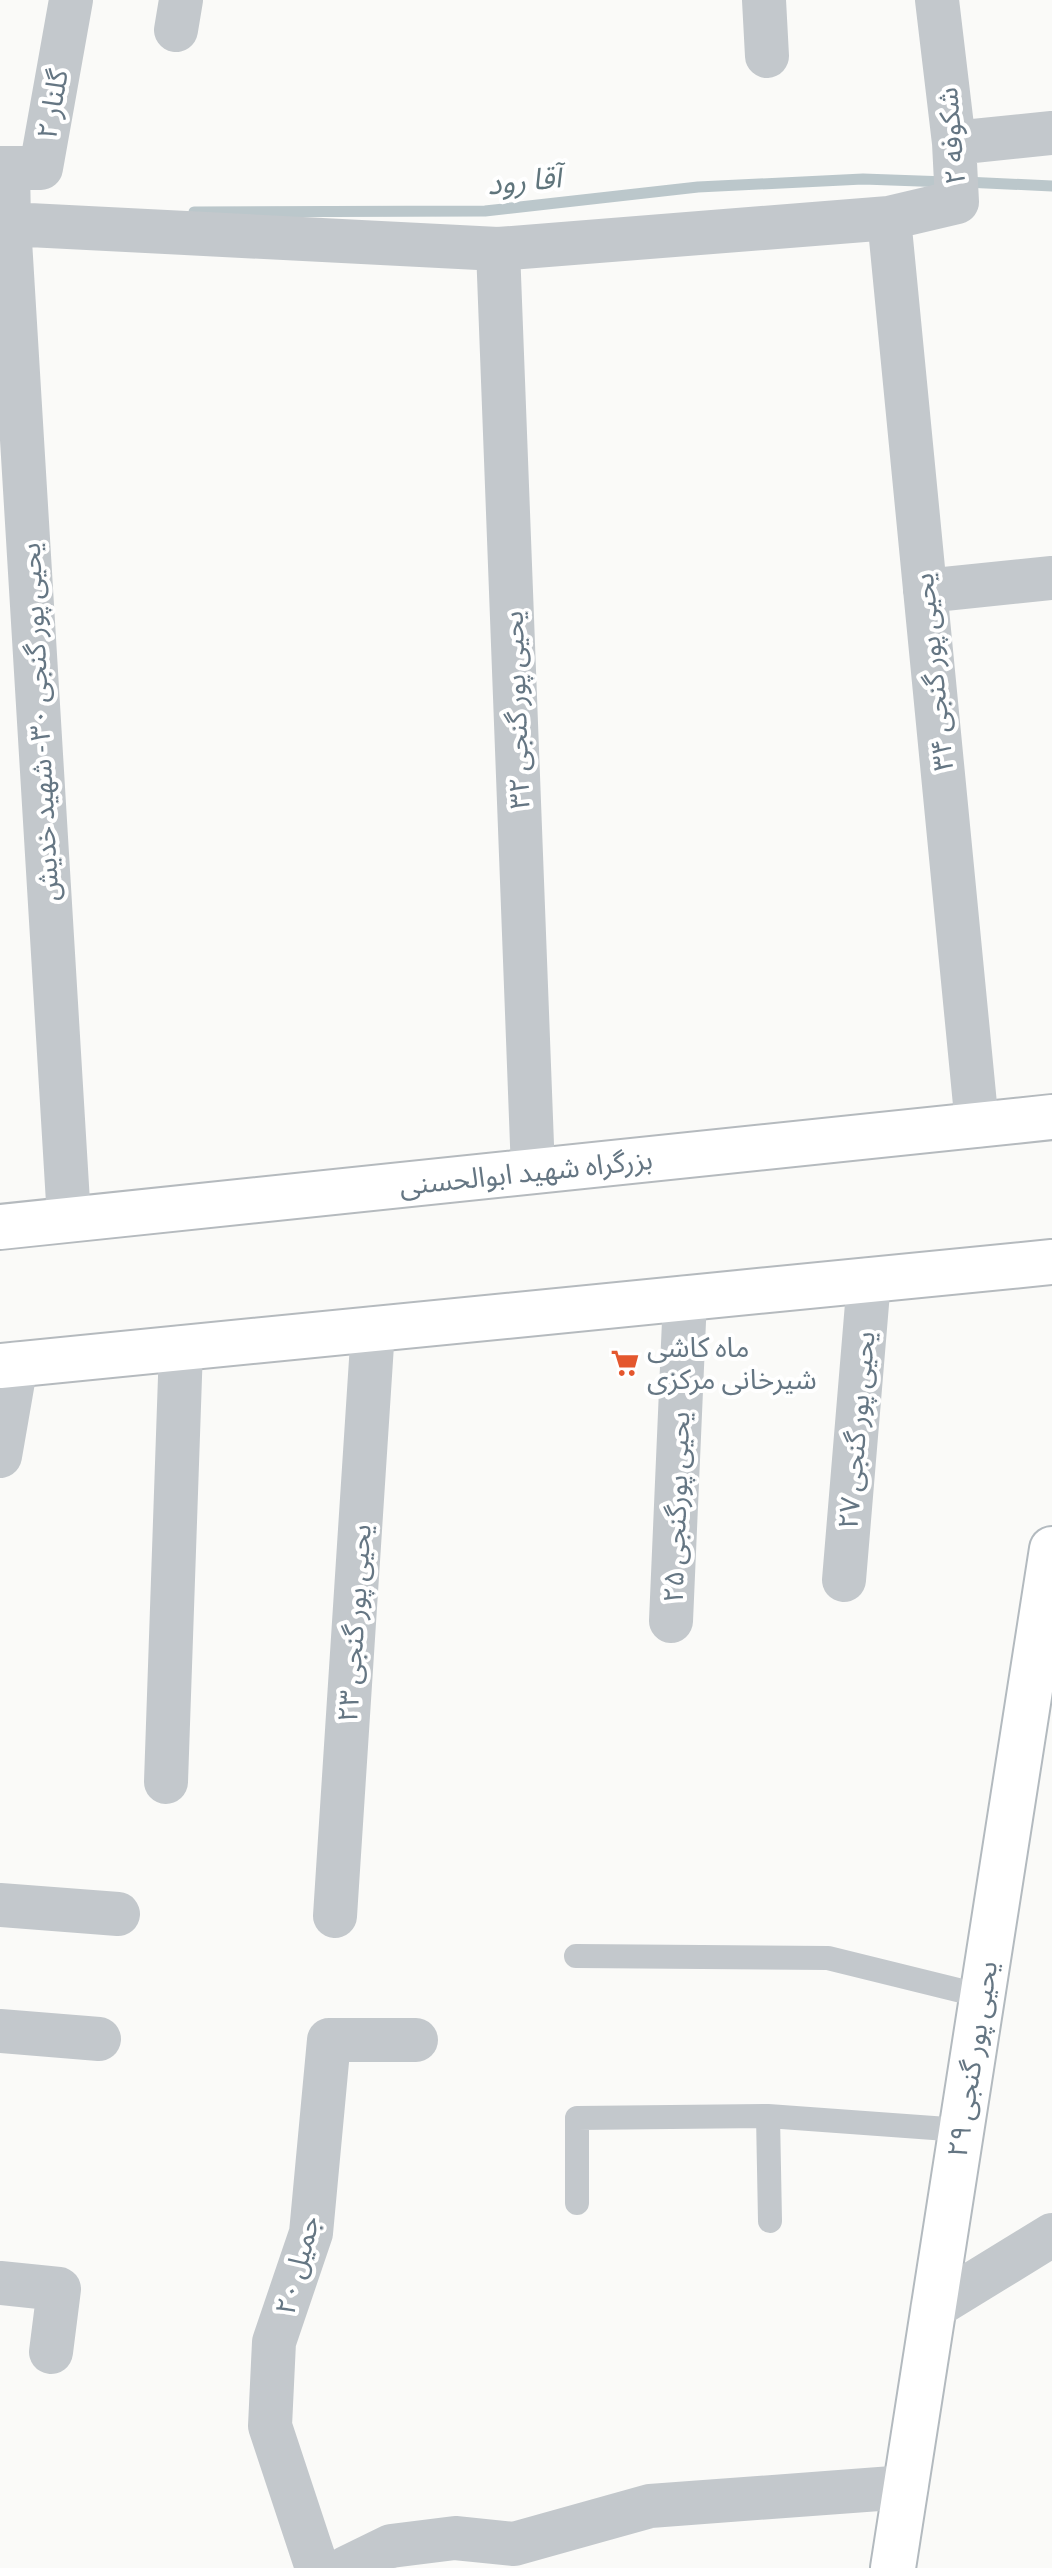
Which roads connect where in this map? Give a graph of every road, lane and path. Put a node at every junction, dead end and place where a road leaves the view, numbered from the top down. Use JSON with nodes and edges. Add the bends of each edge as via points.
{"nodes":[{"id":1,"x":71,"y":0,"type":"edge"},
{"id":2,"x":764,"y":0,"type":"edge"},
{"id":3,"x":937,"y":0,"type":"edge"},
{"id":4,"x":767,"y":56,"type":"dead end"},
{"id":5,"x":1052,"y":133,"type":"edge"},
{"id":6,"x":954,"y":143,"type":"junction"},
{"id":7,"x":4,"y":168,"type":"edge"},
{"id":8,"x":889,"y":218,"type":"junction"},
{"id":9,"x":9,"y":224,"type":"junction"},
{"id":10,"x":498,"y":249,"type":"junction"},
{"id":11,"x":1052,"y":578,"type":"edge"},
{"id":12,"x":925,"y":591,"type":"junction"},
{"id":13,"x":1052,"y":1117,"type":"edge"},
{"id":14,"x":977,"y":1125,"type":"junction"},
{"id":15,"x":533,"y":1171,"type":"junction"},
{"id":16,"x":69,"y":1219,"type":"junction"},
{"id":17,"x":0,"y":1227,"type":"edge"},
{"id":18,"x":1052,"y":1262,"type":"edge"},
{"id":19,"x":869,"y":1280,"type":"junction"},
{"id":20,"x":685,"y":1298,"type":"junction"},
{"id":21,"x":373,"y":1329,"type":"junction"},
{"id":22,"x":181,"y":1348,"type":"junction"},
{"id":23,"x":8,"y":1365,"type":"edge"},
{"id":24,"x":0,"y":1456,"type":"edge"},
{"id":25,"x":1052,"y":1549,"type":"edge"},
{"id":26,"x":844,"y":1580,"type":"dead end"},
{"id":27,"x":671,"y":1621,"type":"dead end"},
{"id":28,"x":166,"y":1782,"type":"dead end"},
{"id":29,"x":0,"y":1905,"type":"edge"},
{"id":30,"x":118,"y":1914,"type":"dead end"},
{"id":31,"x":335,"y":1916,"type":"dead end"},
{"id":32,"x":576,"y":1956,"type":"dead end"},
{"id":33,"x":982,"y":1996,"type":"junction"},
{"id":34,"x":0,"y":2031,"type":"edge"},
{"id":35,"x":99,"y":2039,"type":"dead end"},
{"id":36,"x":416,"y":2040,"type":"dead end"},
{"id":37,"x":768,"y":2116,"type":"junction"},
{"id":38,"x":961,"y":2130,"type":"junction"},
{"id":39,"x":577,"y":2203,"type":"dead end"},
{"id":40,"x":770,"y":2221,"type":"dead end"},
{"id":41,"x":1052,"y":2235,"type":"edge"},
{"id":42,"x":0,"y":2283,"type":"edge"},
{"id":43,"x":933,"y":2308,"type":"junction"},
{"id":44,"x":51,"y":2352,"type":"dead end"},
{"id":45,"x":906,"y":2487,"type":"junction"},
{"id":46,"x":456,"y":2553,"type":"edge"},
{"id":47,"x":317,"y":2568,"type":"edge"},
{"id":48,"x":346,"y":2568,"type":"edge"},
{"id":49,"x":893,"y":2568,"type":"edge"}],
"edges":[{"from":1,"to":7,"type":"street","name":"گلنار ۲","via":[[41,168]]},
{"from":2,"to":4,"type":"street"},
{"from":3,"to":6,"type":"street","name":"شکوفه ۲"},
{"from":5,"to":6,"type":"street"},
{"from":6,"to":8,"type":"street","name":"شکوفه ۲","via":[[957,202]]},
{"from":7,"to":9,"type":"street","name":"یحیی پور گنجی ۳۰ - شهید خدیش"},
{"from":8,"to":10,"type":"street","name":"شکوفه ۲"},
{"from":8,"to":12,"type":"street","name":"یحیی پور گنجی ۳۴"},
{"from":9,"to":10,"type":"street","name":"شکوفه ۲"},
{"from":9,"to":16,"type":"street","name":"یحیی پور گنجی ۳۰ - شهید خدیش"},
{"from":10,"to":15,"type":"street","name":"یحیی پور گنجی ۳۲"},
{"from":11,"to":12,"type":"street"},
{"from":12,"to":14,"type":"street","name":"یحیی پور گنجی ۳۴"},
{"from":13,"to":14,"type":"main road","name":"بزرگراه شهید ابوالحسنی"},
{"from":14,"to":15,"type":"main road","name":"بزرگراه شهید ابوالحسنی"},
{"from":15,"to":16,"type":"main road","name":"بزرگراه شهید ابوالحسنی"},
{"from":16,"to":17,"type":"main road","name":"بزرگراه شهید ابوالحسنی"},
{"from":18,"to":19,"type":"main road"},
{"from":19,"to":20,"type":"main road"},
{"from":19,"to":26,"type":"street","name":"یحیی پور گنجی ۲۷"},
{"from":20,"to":21,"type":"main road"},
{"from":20,"to":27,"type":"street","name":"یحیی پورگنجی ۲۵"},
{"from":21,"to":22,"type":"main road"},
{"from":21,"to":31,"type":"street","name":"یحیی پور گنجی ۲۳"},
{"from":22,"to":23,"type":"main road"},
{"from":22,"to":28,"type":"street"},
{"from":23,"to":24,"type":"street"},
{"from":25,"to":33,"type":"main road","name":"یحیی پور گنجی ۲۹"},
{"from":29,"to":30,"type":"street"},
{"from":32,"to":33,"type":"lane","via":[[828,1958]]},
{"from":33,"to":38,"type":"main road","name":"یحیی پور گنجی ۲۹"},
{"from":34,"to":35,"type":"street"},
{"from":36,"to":47,"type":"street","name":"جمیل ۲۰","via":[[329,2040],[311,2233],[274,2342],[270,2426]]},
{"from":37,"to":38,"type":"lane"},
{"from":37,"to":39,"type":"lane","via":[[577,2118]]},
{"from":37,"to":40,"type":"lane"},
{"from":38,"to":43,"type":"main road","name":"یحیی پور گنجی ۲۹"},
{"from":41,"to":43,"type":"street"},
{"from":42,"to":44,"type":"street","via":[[59,2289]]},
{"from":43,"to":45,"type":"main road","name":"یحیی پور گنجی ۲۹"},
{"from":45,"to":46,"type":"street","via":[[650,2506],[514,2544]]},
{"from":45,"to":49,"type":"main road","name":"یحیی پور گنجی ۲۹"},
{"from":46,"to":48,"type":"street","via":[[391,2546]]}]}
